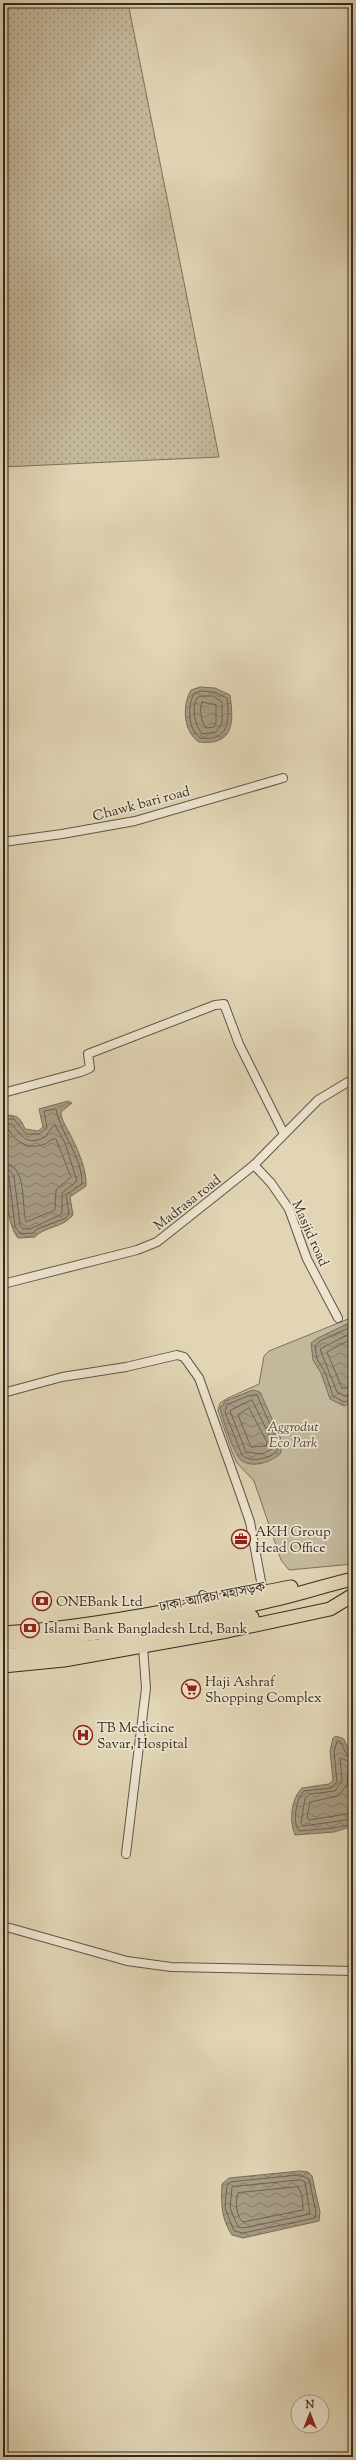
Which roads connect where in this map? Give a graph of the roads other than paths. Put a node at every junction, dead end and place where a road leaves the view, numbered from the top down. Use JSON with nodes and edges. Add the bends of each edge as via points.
{"nodes":[{"id":1,"x":283,"y":778,"type":"dead end"},
{"id":2,"x":3,"y":842,"type":"edge"},
{"id":3,"x":353,"y":1079,"type":"edge"},
{"id":4,"x":3,"y":1093,"type":"edge"},
{"id":5,"x":284,"y":1134,"type":"junction"},
{"id":6,"x":254,"y":1165,"type":"junction"},
{"id":7,"x":3,"y":1284,"type":"edge"},
{"id":8,"x":338,"y":1318,"type":"dead end"},
{"id":9,"x":3,"y":1394,"type":"edge"},
{"id":10,"x":351,"y":1580,"type":"edge"},
{"id":11,"x":263,"y":1592,"type":"junction"},
{"id":12,"x":353,"y":1595,"type":"edge"},
{"id":13,"x":3,"y":1633,"type":"edge"},
{"id":14,"x":3,"y":1643,"type":"edge"},
{"id":15,"x":143,"y":1647,"type":"junction"},
{"id":16,"x":3,"y":1656,"type":"edge"},
{"id":17,"x":3,"y":1666,"type":"edge"},
{"id":18,"x":126,"y":1854,"type":"dead end"},
{"id":19,"x":3,"y":1926,"type":"edge"},
{"id":20,"x":353,"y":1971,"type":"edge"}],
"edges":[{"from":1,"to":2,"type":"street","name":"Chawk bari road","via":[[128,822]]},
{"from":3,"to":5,"type":"street","name":"Madrasa road","via":[[318,1100]]},
{"from":4,"to":5,"type":"street","via":[[81,1072],[90,1068],[88,1054],[215,1005],[224,1004],[240,1044]]},
{"from":5,"to":6,"type":"street","name":"Madrasa road"},
{"from":6,"to":7,"type":"street","name":"Madrasa road","via":[[157,1242],[136,1250]]},
{"from":6,"to":8,"type":"street","name":"Masjid road","via":[[271,1183],[288,1209],[306,1259]]},
{"from":9,"to":11,"type":"street","via":[[62,1377],[126,1367],[177,1355],[184,1357],[199,1378],[243,1500],[250,1522]]},
{"from":10,"to":11,"type":"highway"},
{"from":10,"to":14,"type":"highway","name":"ঢাকা-আরিচা মহাসড়ক","via":[[273,1600],[185,1618]]},
{"from":11,"to":13,"type":"highway","via":[[102,1622]]},
{"from":12,"to":15,"type":"highway","via":[[330,1609]]},
{"from":12,"to":16,"type":"highway","name":"ঢাকা-আরিচা মহাসড়ক","via":[[250,1618],[99,1646]]},
{"from":15,"to":17,"type":"highway","via":[[64,1660]]},
{"from":15,"to":18,"type":"street","via":[[146,1688]]},
{"from":19,"to":20,"type":"street","via":[[127,1961],[171,1967]]}]}
